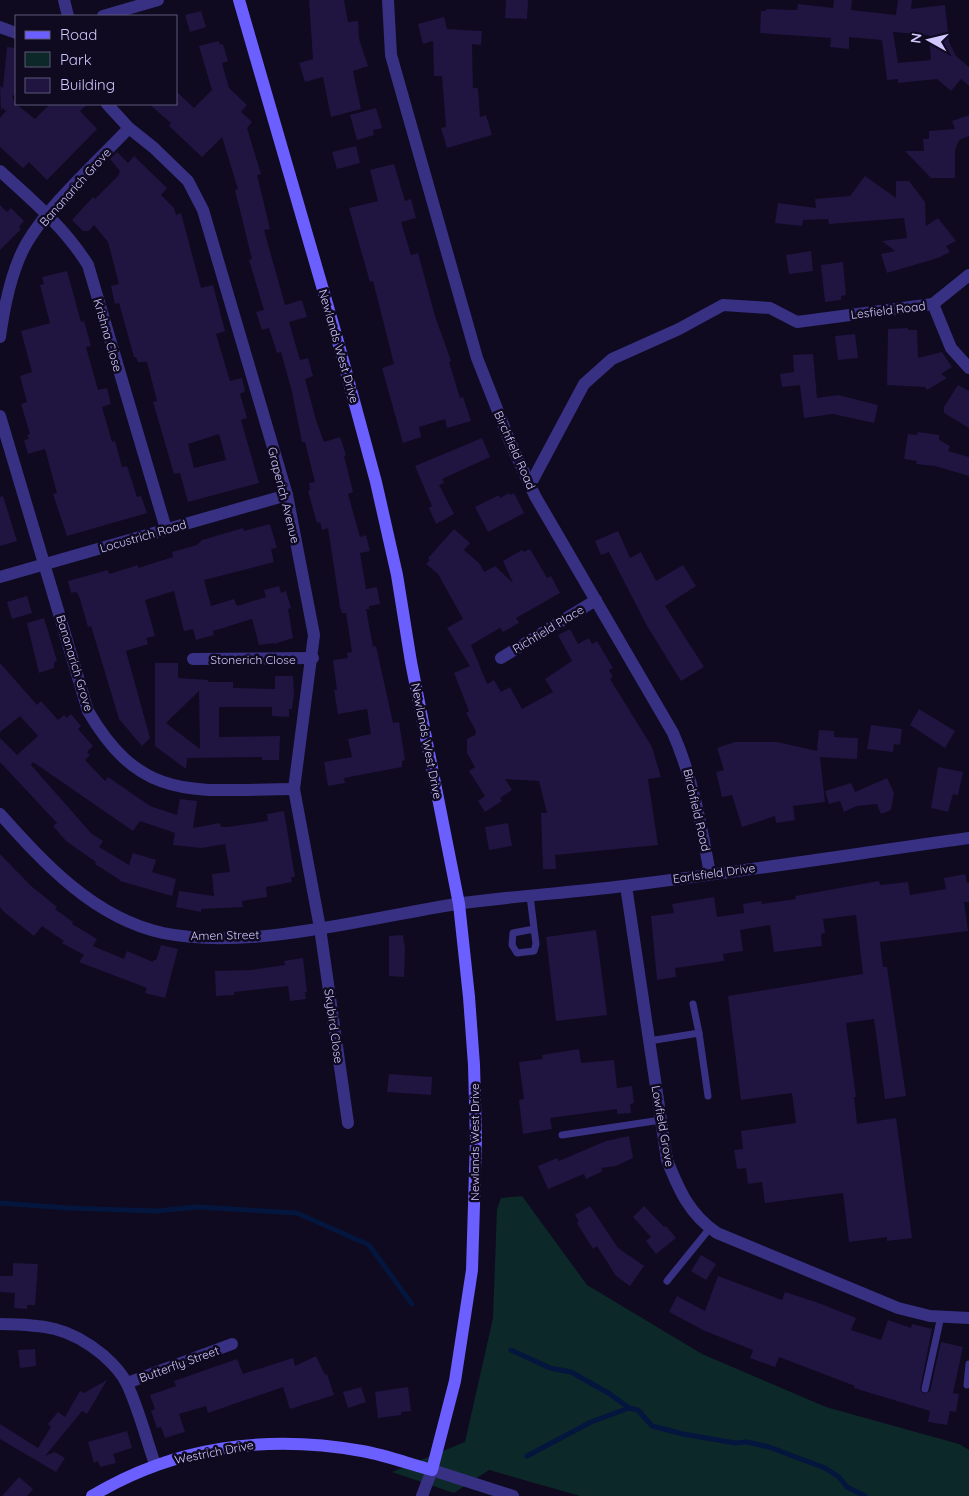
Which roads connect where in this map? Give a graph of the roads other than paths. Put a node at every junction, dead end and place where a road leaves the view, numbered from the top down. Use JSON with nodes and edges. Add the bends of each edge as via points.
{"nodes":[{"id":1,"x":64,"y":0,"type":"edge"},
{"id":2,"x":158,"y":0,"type":"edge"},
{"id":3,"x":239,"y":0,"type":"edge"},
{"id":4,"x":388,"y":0,"type":"edge"},
{"id":5,"x":68,"y":15,"type":"edge"},
{"id":6,"x":106,"y":15,"type":"edge"},
{"id":7,"x":0,"y":27,"type":"edge"},
{"id":8,"x":15,"y":33,"type":"edge"},
{"id":9,"x":108,"y":105,"type":"edge"},
{"id":10,"x":129,"y":128,"type":"junction"},
{"id":11,"x":0,"y":171,"type":"edge"},
{"id":12,"x":47,"y":215,"type":"junction"},
{"id":13,"x":969,"y":275,"type":"edge"},
{"id":14,"x":933,"y":304,"type":"junction"},
{"id":15,"x":0,"y":336,"type":"edge"},
{"id":16,"x":969,"y":368,"type":"edge"},
{"id":17,"x":0,"y":416,"type":"edge"},
{"id":18,"x":530,"y":485,"type":"junction"},
{"id":19,"x":287,"y":495,"type":"junction"},
{"id":20,"x":166,"y":529,"type":"junction"},
{"id":21,"x":45,"y":564,"type":"junction"},
{"id":22,"x":0,"y":577,"type":"edge"},
{"id":23,"x":596,"y":600,"type":"junction"},
{"id":24,"x":313,"y":658,"type":"junction"},
{"id":25,"x":501,"y":658,"type":"dead end"},
{"id":26,"x":193,"y":659,"type":"dead end"},
{"id":27,"x":294,"y":789,"type":"junction"},
{"id":28,"x":0,"y":814,"type":"edge"},
{"id":29,"x":969,"y":838,"type":"edge"},
{"id":30,"x":710,"y":874,"type":"junction"},
{"id":31,"x":626,"y":886,"type":"junction"},
{"id":32,"x":530,"y":896,"type":"junction"},
{"id":33,"x":459,"y":904,"type":"junction"},
{"id":34,"x":320,"y":928,"type":"junction"},
{"id":35,"x":534,"y":929,"type":"dead end"},
{"id":36,"x":693,"y":1004,"type":"dead end"},
{"id":37,"x":699,"y":1033,"type":"junction"},
{"id":38,"x":649,"y":1041,"type":"junction"},
{"id":39,"x":708,"y":1096,"type":"dead end"},
{"id":40,"x":661,"y":1120,"type":"junction"},
{"id":41,"x":348,"y":1123,"type":"dead end"},
{"id":42,"x":562,"y":1135,"type":"dead end"},
{"id":43,"x":710,"y":1228,"type":"junction"},
{"id":44,"x":667,"y":1281,"type":"dead end"},
{"id":45,"x":941,"y":1316,"type":"junction"},
{"id":46,"x":969,"y":1318,"type":"edge"},
{"id":47,"x":0,"y":1324,"type":"edge"},
{"id":48,"x":232,"y":1344,"type":"dead end"},
{"id":49,"x":969,"y":1364,"type":"edge"},
{"id":50,"x":127,"y":1383,"type":"junction"},
{"id":51,"x":967,"y":1385,"type":"dead end"},
{"id":52,"x":925,"y":1390,"type":"dead end"},
{"id":53,"x":155,"y":1464,"type":"junction"},
{"id":54,"x":432,"y":1470,"type":"junction"},
{"id":55,"x":92,"y":1496,"type":"edge"},
{"id":56,"x":422,"y":1496,"type":"edge"},
{"id":57,"x":513,"y":1496,"type":"edge"}],
"edges":[{"from":1,"to":5,"type":"street"},
{"from":2,"to":6,"type":"street"},
{"from":3,"to":33,"type":"street","name":"Newlands West Drive","via":[[376,482],[397,575]]},
{"from":4,"to":18,"type":"street","name":"Birchfield Road","via":[[391,55],[477,358]]},
{"from":7,"to":8,"type":"street"},
{"from":9,"to":10,"type":"street","name":"Graperich Avenue"},
{"from":10,"to":12,"type":"street","name":"Bananarich Grove"},
{"from":10,"to":19,"type":"street","name":"Graperich Avenue","via":[[188,181],[203,210]]},
{"from":11,"to":12,"type":"street","name":"Krishna Close"},
{"from":12,"to":15,"type":"street","name":"Bananarich Grove","via":[[24,248],[12,280]]},
{"from":12,"to":20,"type":"street","name":"Krishna Close","via":[[76,245],[88,266]]},
{"from":13,"to":14,"type":"street","name":"Lesfield Road"},
{"from":14,"to":16,"type":"street","via":[[951,348]]},
{"from":14,"to":18,"type":"street","name":"Lesfield Road","via":[[797,322],[770,308],[723,305],[612,359],[584,384]]},
{"from":17,"to":21,"type":"street","name":"Bananarich Grove"},
{"from":18,"to":23,"type":"street","name":"Birchfield Road"},
{"from":19,"to":20,"type":"street","name":"Locustrich Road"},
{"from":19,"to":24,"type":"street","name":"Graperich Avenue","via":[[314,635]]},
{"from":20,"to":21,"type":"street","name":"Locustrich Road"},
{"from":21,"to":22,"type":"street","name":"Locustrich Road"},
{"from":21,"to":27,"type":"street","name":"Bananarich Grove","via":[[88,711],[103,737],[123,760],[140,773],[161,782],[192,789]]},
{"from":23,"to":25,"type":"street","name":"Richfield Place"},
{"from":23,"to":30,"type":"street","name":"Birchfield Road","via":[[673,733],[688,766]]},
{"from":24,"to":26,"type":"street","name":"Stonerich Close"},
{"from":24,"to":27,"type":"street","name":"Graperich Avenue"},
{"from":27,"to":34,"type":"street","name":"Graperich Avenue"},
{"from":28,"to":34,"type":"street","name":"Amen Street","via":[[64,881],[94,903],[132,923],[199,938],[250,937]]},
{"from":29,"to":30,"type":"street","name":"Earlsfield Drive"},
{"from":30,"to":31,"type":"street","name":"Earlsfield Drive"},
{"from":31,"to":32,"type":"street","name":"Earlsfield Drive"},
{"from":31,"to":38,"type":"street","name":"Lowfield Grove"},
{"from":32,"to":33,"type":"street","name":"Earlsfield Drive"},
{"from":32,"to":35,"type":"lane"},
{"from":33,"to":34,"type":"street","name":"Amen Street"},
{"from":33,"to":54,"type":"street","name":"Newlands West Drive","via":[[474,1065],[476,1139],[472,1270],[456,1381]]},
{"from":34,"to":41,"type":"street","name":"Skybird Close"},
{"from":36,"to":37,"type":"lane"},
{"from":37,"to":38,"type":"lane"},
{"from":37,"to":39,"type":"lane"},
{"from":38,"to":40,"type":"street","name":"Lowfield Grove"},
{"from":40,"to":42,"type":"lane"},
{"from":40,"to":43,"type":"street","name":"Lowfield Grove","via":[[667,1160],[680,1194]]},
{"from":43,"to":44,"type":"lane"},
{"from":43,"to":45,"type":"street","name":"Lowfield Grove","via":[[898,1308]]},
{"from":45,"to":46,"type":"street","name":"Lowfield Grove"},
{"from":45,"to":52,"type":"lane"},
{"from":47,"to":50,"type":"street","name":"Butterfly Street","via":[[32,1325],[76,1335],[107,1358]]},
{"from":48,"to":50,"type":"street","name":"Butterfly Street"},
{"from":49,"to":51,"type":"lane"},
{"from":50,"to":53,"type":"street","name":"Butterfly Street"},
{"from":53,"to":54,"type":"street","name":"Westrich Drive","via":[[264,1442],[363,1451]]},
{"from":53,"to":55,"type":"street","name":"Westrich Drive"},
{"from":54,"to":56,"type":"street","name":"Newlands West Drive"},
{"from":54,"to":57,"type":"street"}]}
